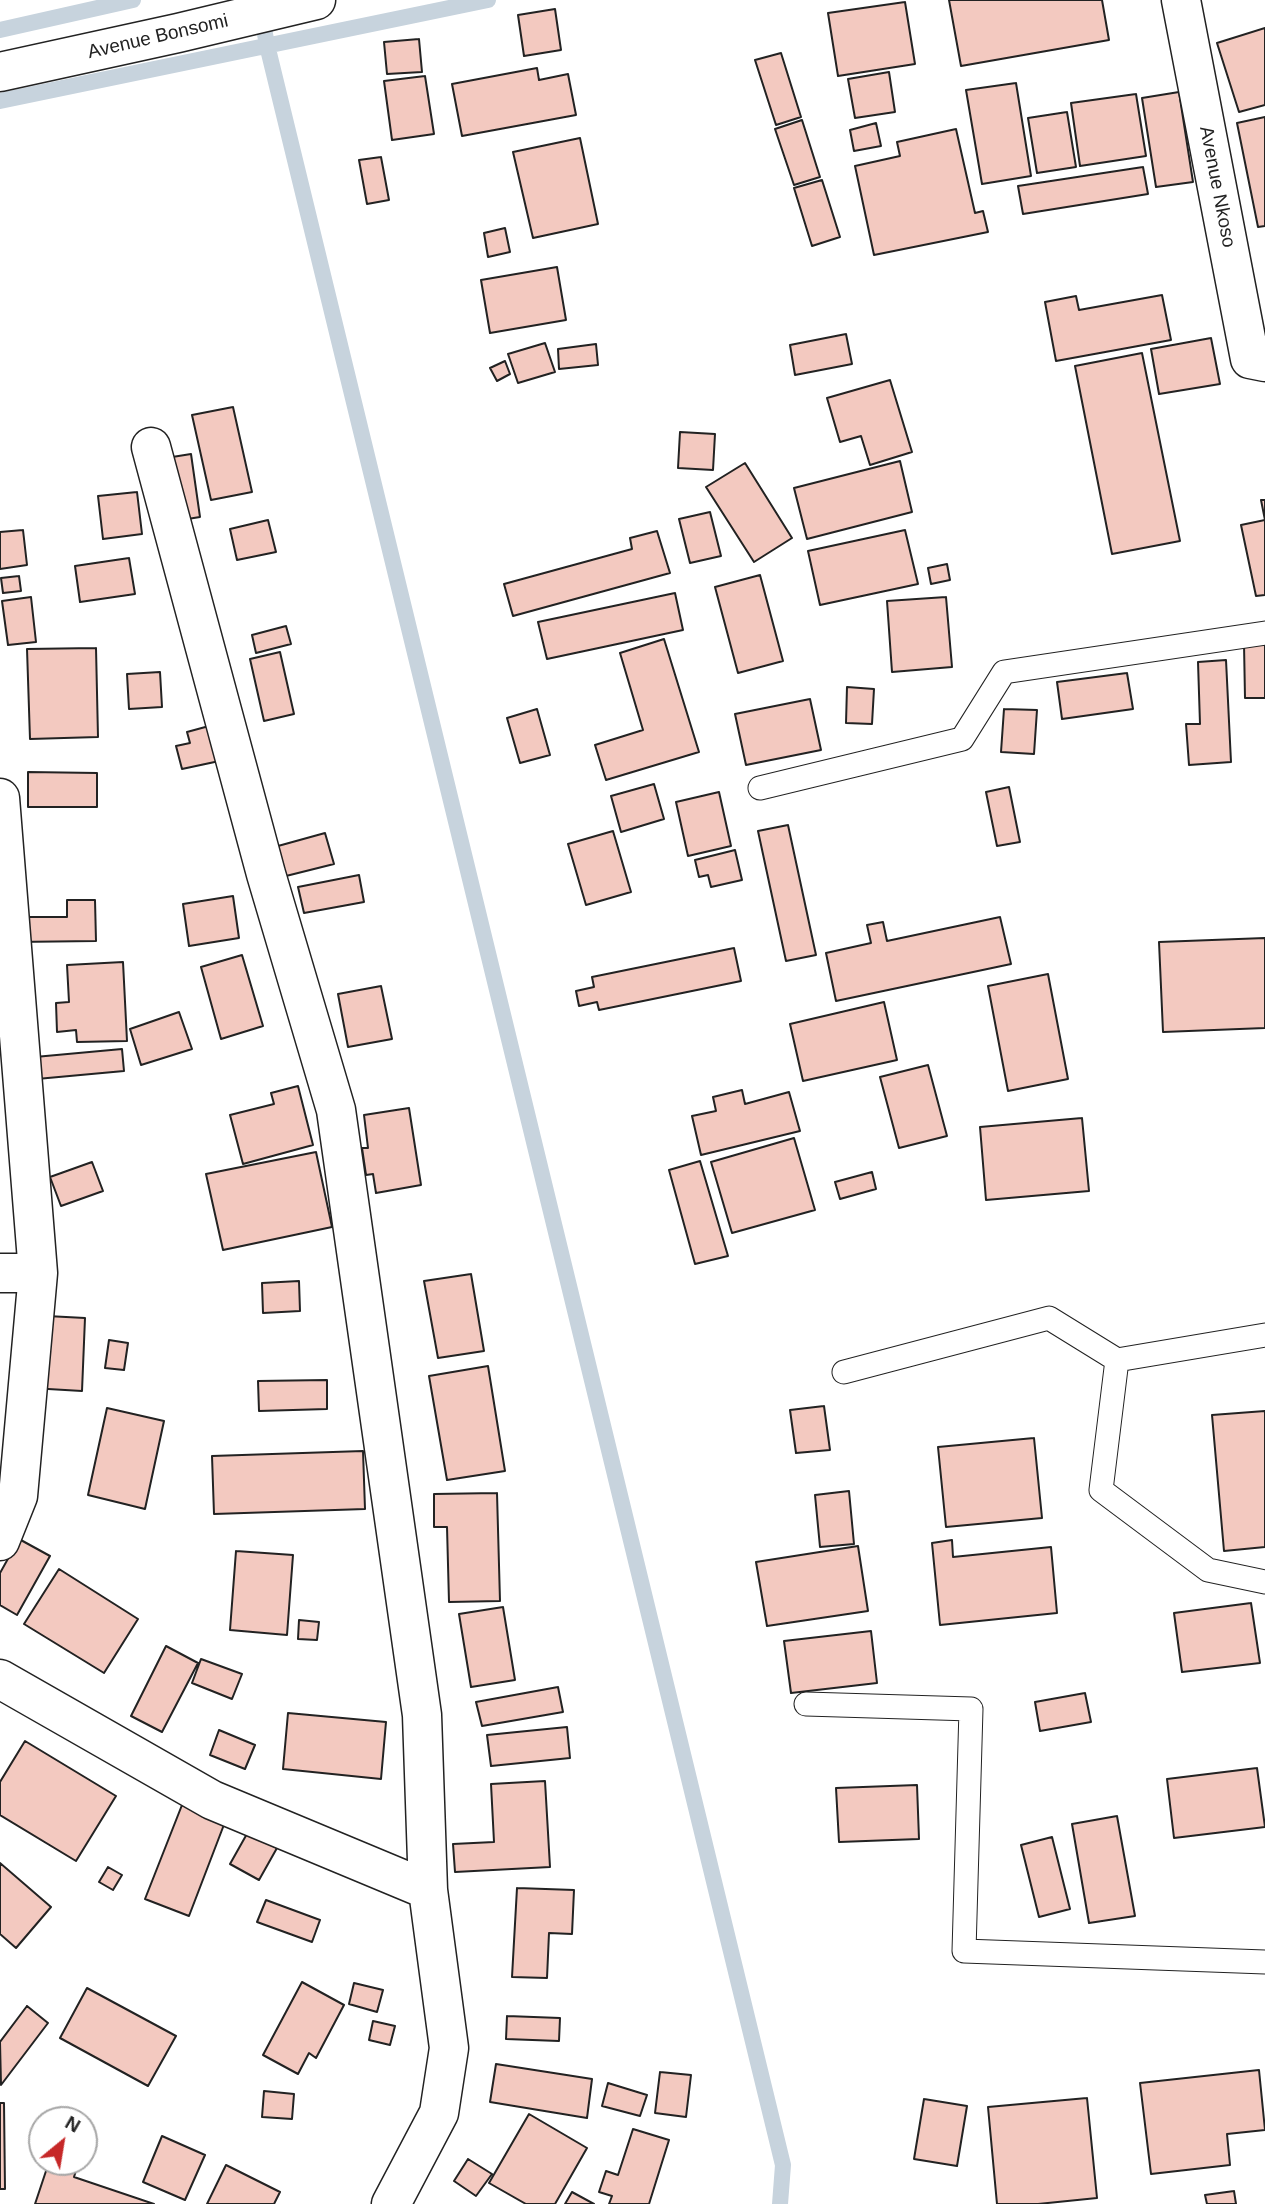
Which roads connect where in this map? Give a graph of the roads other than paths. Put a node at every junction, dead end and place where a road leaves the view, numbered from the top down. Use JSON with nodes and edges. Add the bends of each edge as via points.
{"nodes":[{"id":1,"x":316,"y":0,"type":"edge"},
{"id":2,"x":1181,"y":0,"type":"edge"},
{"id":3,"x":0,"y":72,"type":"edge"},
{"id":4,"x":1265,"y":362,"type":"edge"},
{"id":5,"x":151,"y":447,"type":"dead end"},
{"id":6,"x":1265,"y":633,"type":"edge"},
{"id":7,"x":760,"y":788,"type":"dead end"},
{"id":8,"x":0,"y":798,"type":"edge"},
{"id":9,"x":0,"y":1273,"type":"edge"},
{"id":10,"x":38,"y":1273,"type":"junction"},
{"id":11,"x":1265,"y":1335,"type":"edge"},
{"id":12,"x":1117,"y":1360,"type":"junction"},
{"id":13,"x":844,"y":1372,"type":"dead end"},
{"id":14,"x":0,"y":1541,"type":"edge"},
{"id":15,"x":1265,"y":1581,"type":"edge"},
{"id":16,"x":0,"y":1679,"type":"edge"},
{"id":17,"x":806,"y":1704,"type":"dead end"},
{"id":18,"x":428,"y":1890,"type":"junction"},
{"id":19,"x":1265,"y":1962,"type":"edge"},
{"id":20,"x":391,"y":2204,"type":"edge"}],
"edges":[{"from":1,"to":3,"type":"street","name":"Avenue Bonsomi"},
{"from":2,"to":4,"type":"street","name":"Avenue Nkoso","via":[[1250,359]]},
{"from":5,"to":18,"type":"street","via":[[266,874],[336,1110],[422,1715]]},
{"from":6,"to":7,"type":"lane","via":[[1004,672],[962,739]]},
{"from":8,"to":10,"type":"street"},
{"from":9,"to":10,"type":"street"},
{"from":10,"to":14,"type":"street","via":[[18,1496]]},
{"from":11,"to":12,"type":"lane"},
{"from":12,"to":13,"type":"lane","via":[[1049,1318]]},
{"from":12,"to":15,"type":"lane","via":[[1101,1490],[1209,1570]]},
{"from":16,"to":18,"type":"street","via":[[212,1800]]},
{"from":17,"to":19,"type":"lane","via":[[971,1709],[964,1951]]},
{"from":18,"to":20,"type":"street","via":[[449,2048],[439,2113]]}]}
